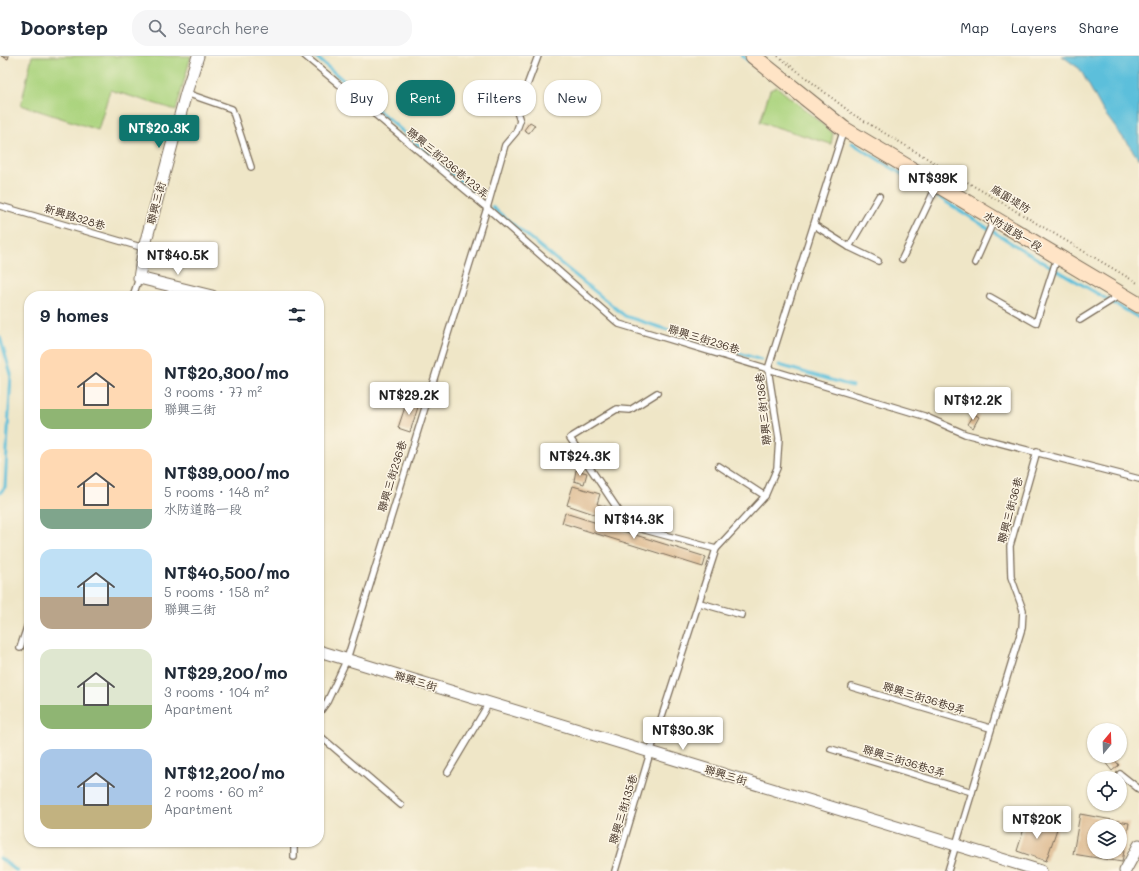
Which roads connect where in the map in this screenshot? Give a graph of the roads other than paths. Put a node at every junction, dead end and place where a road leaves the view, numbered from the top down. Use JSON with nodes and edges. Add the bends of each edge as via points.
{"nodes":[{"id":1,"x":198,"y":56,"type":"edge"},
{"id":2,"x":305,"y":56,"type":"edge"},
{"id":3,"x":538,"y":56,"type":"edge"},
{"id":4,"x":753,"y":56,"type":"edge"},
{"id":5,"x":186,"y":94,"type":"junction"},
{"id":6,"x":844,"y":129,"type":"junction"},
{"id":7,"x":251,"y":167,"type":"dead end"},
{"id":8,"x":935,"y":190,"type":"junction"},
{"id":9,"x":879,"y":196,"type":"dead end"},
{"id":10,"x":0,"y":206,"type":"edge"},
{"id":11,"x":487,"y":208,"type":"junction"},
{"id":12,"x":993,"y":222,"type":"junction"},
{"id":13,"x":814,"y":225,"type":"junction"},
{"id":14,"x":849,"y":246,"type":"junction"},
{"id":15,"x":144,"y":248,"type":"junction"},
{"id":16,"x":902,"y":259,"type":"dead end"},
{"id":17,"x":1056,"y":260,"type":"junction"},
{"id":18,"x":878,"y":261,"type":"dead end"},
{"id":19,"x":975,"y":263,"type":"dead end"},
{"id":20,"x":139,"y":278,"type":"junction"},
{"id":21,"x":135,"y":291,"type":"edge"},
{"id":22,"x":192,"y":291,"type":"edge"},
{"id":23,"x":1118,"y":296,"type":"junction"},
{"id":24,"x":990,"y":297,"type":"dead end"},
{"id":25,"x":1139,"y":305,"type":"edge"},
{"id":26,"x":1080,"y":320,"type":"dead end"},
{"id":27,"x":768,"y":369,"type":"junction"},
{"id":28,"x":657,"y":392,"type":"dead end"},
{"id":29,"x":1037,"y":451,"type":"junction"},
{"id":30,"x":719,"y":466,"type":"dead end"},
{"id":31,"x":1139,"y":479,"type":"edge"},
{"id":32,"x":765,"y":496,"type":"junction"},
{"id":33,"x":716,"y":548,"type":"junction"},
{"id":34,"x":700,"y":603,"type":"junction"},
{"id":35,"x":742,"y":615,"type":"dead end"},
{"id":36,"x":24,"y":636,"type":"edge"},
{"id":37,"x":20,"y":648,"type":"dead end"},
{"id":38,"x":324,"y":652,"type":"edge"},
{"id":39,"x":347,"y":659,"type":"junction"},
{"id":40,"x":852,"y":686,"type":"dead end"},
{"id":41,"x":489,"y":703,"type":"junction"},
{"id":42,"x":324,"y":706,"type":"edge"},
{"id":43,"x":990,"y":728,"type":"junction"},
{"id":44,"x":324,"y":739,"type":"edge"},
{"id":45,"x":831,"y":749,"type":"dead end"},
{"id":46,"x":650,"y":753,"type":"junction"},
{"id":47,"x":448,"y":772,"type":"dead end"},
{"id":48,"x":1127,"y":780,"type":"edge"},
{"id":49,"x":1139,"y":789,"type":"edge"},
{"id":50,"x":972,"y":792,"type":"junction"},
{"id":51,"x":401,"y":805,"type":"dead end"},
{"id":52,"x":1139,"y":844,"type":"edge"},
{"id":53,"x":956,"y":845,"type":"junction"},
{"id":54,"x":294,"y":847,"type":"edge"},
{"id":55,"x":294,"y":857,"type":"dead end"},
{"id":56,"x":615,"y":871,"type":"edge"},
{"id":57,"x":948,"y":871,"type":"edge"},
{"id":58,"x":1041,"y":871,"type":"edge"},
{"id":59,"x":1125,"y":871,"type":"edge"}],
"edges":[{"from":1,"to":5,"type":"street","name":"聯興三街"},
{"from":2,"to":11,"type":"lane","name":"聯興三街236巷123弄"},
{"from":3,"to":11,"type":"lane","name":"聯興三街236巷","via":[[517,112],[520,122],[516,132],[505,145]]},
{"from":4,"to":6,"type":"street","name":"水防道路一段"},
{"from":5,"to":7,"type":"lane","via":[[232,109]]},
{"from":5,"to":15,"type":"street","name":"聯興三街"},
{"from":6,"to":8,"type":"street","name":"水防道路一段"},
{"from":6,"to":13,"type":"lane","name":"聯興三街136巷"},
{"from":8,"to":12,"type":"street","name":"水防道路一段"},
{"from":8,"to":16,"type":"lane"},
{"from":9,"to":14,"type":"lane"},
{"from":10,"to":15,"type":"lane","name":"新興路328巷"},
{"from":11,"to":27,"type":"lane","name":"聯興三街236巷","via":[[619,324]]},
{"from":11,"to":39,"type":"lane","name":"聯興三街236巷"},
{"from":12,"to":17,"type":"street","name":"水防道路一段"},
{"from":12,"to":19,"type":"lane"},
{"from":13,"to":14,"type":"lane"},
{"from":13,"to":27,"type":"lane","name":"聯興三街136巷"},
{"from":14,"to":18,"type":"lane"},
{"from":15,"to":20,"type":"street","name":"聯興三街"},
{"from":17,"to":23,"type":"street","name":"水防道路一段"},
{"from":17,"to":24,"type":"lane","via":[[1036,323]]},
{"from":20,"to":21,"type":"lane"},
{"from":20,"to":22,"type":"street"},
{"from":23,"to":25,"type":"street","name":"水防道路一段"},
{"from":23,"to":26,"type":"lane"},
{"from":27,"to":29,"type":"lane","via":[[924,416],[965,434]]},
{"from":27,"to":32,"type":"lane","name":"聯興三街136巷","via":[[779,438],[776,468]]},
{"from":28,"to":33,"type":"lane","via":[[630,410],[617,409],[570,438],[623,517],[634,527]]},
{"from":29,"to":31,"type":"lane"},
{"from":29,"to":43,"type":"lane","name":"聯興三街36巷","via":[[1010,546],[1011,577],[1023,610],[1022,628]]},
{"from":30,"to":32,"type":"lane"},
{"from":32,"to":33,"type":"lane","name":"聯興三街136巷"},
{"from":33,"to":34,"type":"lane","name":"聯興三街136巷"},
{"from":34,"to":35,"type":"lane"},
{"from":34,"to":46,"type":"lane","name":"聯興三街136巷"},
{"from":36,"to":37,"type":"lane"},
{"from":38,"to":39,"type":"street","name":"聯興三街"},
{"from":39,"to":41,"type":"street","name":"聯興三街"},
{"from":39,"to":42,"type":"lane","name":"聯興三街236巷"},
{"from":40,"to":43,"type":"lane","name":"聯興三街36巷9弄"},
{"from":41,"to":46,"type":"street","name":"聯興三街"},
{"from":41,"to":47,"type":"lane"},
{"from":43,"to":50,"type":"lane","name":"聯興三街36巷"},
{"from":44,"to":51,"type":"lane"},
{"from":45,"to":50,"type":"lane","name":"聯興三街36巷3弄"},
{"from":46,"to":53,"type":"street","name":"聯興三街"},
{"from":46,"to":56,"type":"lane","name":"聯興三街135巷"},
{"from":48,"to":49,"type":"lane"},
{"from":50,"to":53,"type":"lane","name":"聯興三街36巷"},
{"from":52,"to":59,"type":"street"},
{"from":53,"to":57,"type":"lane","name":"聯興三街36巷"},
{"from":53,"to":58,"type":"street","name":"聯興三街"},
{"from":54,"to":55,"type":"lane"}]}
